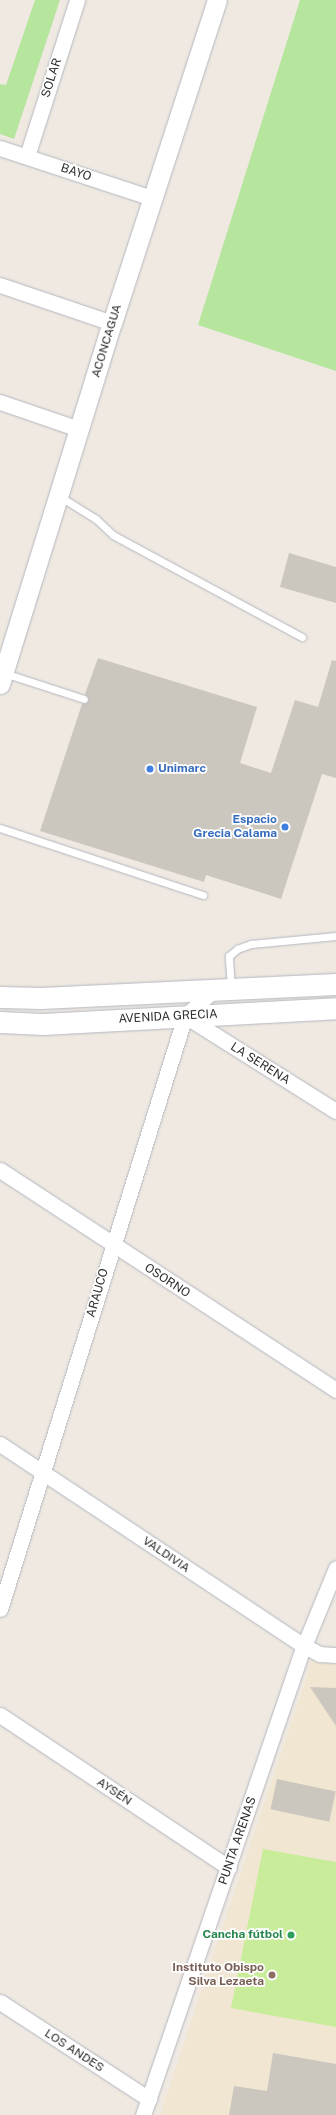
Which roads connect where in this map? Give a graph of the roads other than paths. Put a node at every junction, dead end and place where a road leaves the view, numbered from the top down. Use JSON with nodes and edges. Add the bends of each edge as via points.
{"nodes":[{"id":1,"x":77,"y":0,"type":"edge"},
{"id":2,"x":217,"y":0,"type":"edge"},
{"id":3,"x":0,"y":148,"type":"edge"},
{"id":4,"x":27,"y":156,"type":"junction"},
{"id":5,"x":152,"y":198,"type":"junction"},
{"id":6,"x":0,"y":285,"type":"edge"},
{"id":7,"x":112,"y":323,"type":"junction"},
{"id":8,"x":0,"y":402,"type":"edge"},
{"id":9,"x":79,"y":429,"type":"junction"},
{"id":10,"x":58,"y":495,"type":"junction"},
{"id":11,"x":302,"y":637,"type":"dead end"},
{"id":12,"x":4,"y":652,"type":"edge"},
{"id":13,"x":2,"y":678,"type":"edge"},
{"id":14,"x":84,"y":699,"type":"dead end"},
{"id":15,"x":0,"y":828,"type":"edge"},
{"id":16,"x":203,"y":896,"type":"dead end"},
{"id":17,"x":336,"y":936,"type":"edge"},
{"id":18,"x":336,"y":984,"type":"edge"},
{"id":19,"x":223,"y":989,"type":"junction"},
{"id":20,"x":0,"y":997,"type":"edge"},
{"id":21,"x":336,"y":1008,"type":"edge"},
{"id":22,"x":185,"y":1016,"type":"junction"},
{"id":23,"x":0,"y":1022,"type":"edge"},
{"id":24,"x":336,"y":1110,"type":"edge"},
{"id":25,"x":0,"y":1170,"type":"edge"},
{"id":26,"x":112,"y":1245,"type":"junction"},
{"id":27,"x":336,"y":1390,"type":"edge"},
{"id":28,"x":0,"y":1444,"type":"edge"},
{"id":29,"x":44,"y":1474,"type":"junction"},
{"id":30,"x":336,"y":1568,"type":"edge"},
{"id":31,"x":0,"y":1609,"type":"edge"},
{"id":32,"x":304,"y":1646,"type":"junction"},
{"id":33,"x":336,"y":1655,"type":"edge"},
{"id":34,"x":0,"y":1716,"type":"edge"},
{"id":35,"x":229,"y":1868,"type":"junction"},
{"id":36,"x":0,"y":2002,"type":"edge"},
{"id":37,"x":149,"y":2099,"type":"junction"},
{"id":38,"x":143,"y":2115,"type":"edge"}],
"edges":[{"from":1,"to":4,"type":"street","name":"SOLAR"},
{"from":2,"to":5,"type":"street","name":"ACONCAGUA"},
{"from":3,"to":4,"type":"street","name":"BAYO"},
{"from":4,"to":5,"type":"street","name":"BAYO"},
{"from":5,"to":7,"type":"street","name":"ACONCAGUA"},
{"from":6,"to":7,"type":"street"},
{"from":7,"to":9,"type":"street","name":"ACONCAGUA"},
{"from":8,"to":9,"type":"street"},
{"from":9,"to":10,"type":"street","name":"ACONCAGUA"},
{"from":10,"to":11,"type":"lane","via":[[96,519],[113,535]]},
{"from":10,"to":12,"type":"street","name":"ACONCAGUA"},
{"from":12,"to":13,"type":"street","name":"ACONCAGUA"},
{"from":13,"to":14,"type":"lane"},
{"from":15,"to":16,"type":"lane"},
{"from":17,"to":19,"type":"lane","via":[[251,944],[237,949],[228,956]]},
{"from":18,"to":19,"type":"main road","name":"AVENIDA GRECIA"},
{"from":19,"to":20,"type":"main road","name":"AVENIDA GRECIA","via":[[41,998]]},
{"from":19,"to":22,"type":"street"},
{"from":21,"to":22,"type":"main road","name":"AVENIDA GRECIA"},
{"from":22,"to":23,"type":"main road","name":"AVENIDA GRECIA","via":[[43,1024]]},
{"from":22,"to":24,"type":"street","name":"LA SERENA"},
{"from":22,"to":26,"type":"street","name":"ARAUCO"},
{"from":25,"to":26,"type":"street","name":"OSORNO"},
{"from":26,"to":27,"type":"street","name":"OSORNO"},
{"from":26,"to":29,"type":"street","name":"ARAUCO"},
{"from":28,"to":29,"type":"street","name":"VALDIVIA"},
{"from":29,"to":31,"type":"street","name":"ARAUCO"},
{"from":29,"to":32,"type":"street","name":"VALDIVIA"},
{"from":30,"to":32,"type":"street","name":"PUNTA ARENAS"},
{"from":32,"to":33,"type":"street","name":"VALDIVIA","via":[[320,1654]]},
{"from":32,"to":35,"type":"street","name":"PUNTA ARENAS"},
{"from":34,"to":35,"type":"street","name":"AYSÉN"},
{"from":35,"to":37,"type":"street","name":"PUNTA ARENAS"},
{"from":36,"to":37,"type":"street","name":"LOS ANDES"},
{"from":37,"to":38,"type":"street","name":"PUNTA ARENAS"}]}
